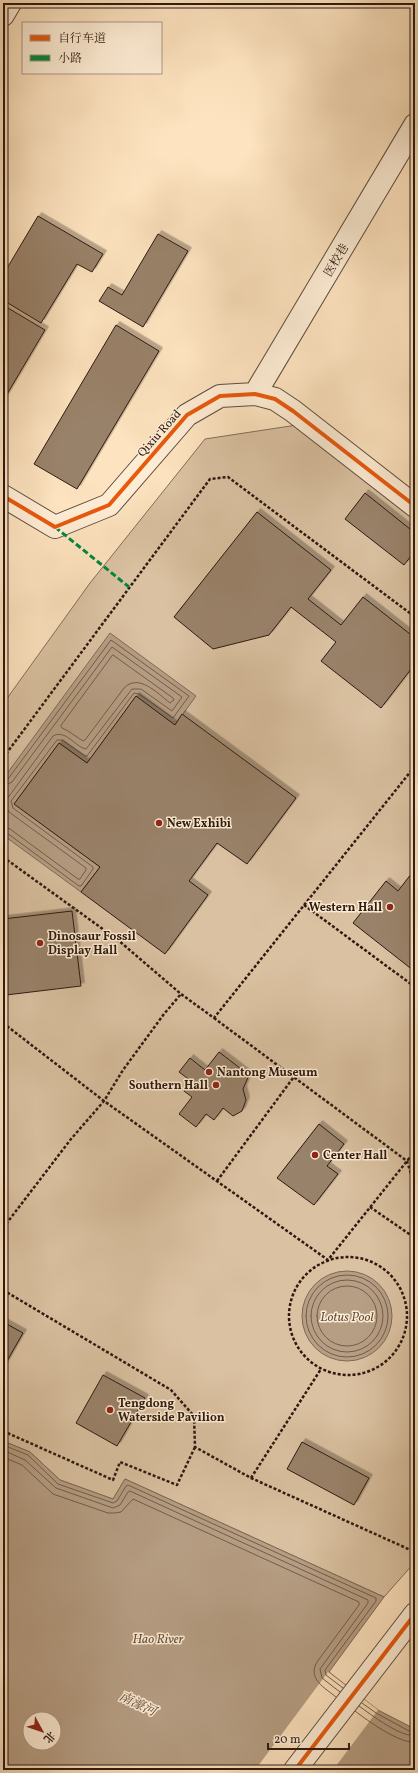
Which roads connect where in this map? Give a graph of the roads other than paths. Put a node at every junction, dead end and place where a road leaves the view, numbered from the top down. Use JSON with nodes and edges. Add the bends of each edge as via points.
{"nodes":[{"id":1,"x":10,"y":3,"type":"edge"},
{"id":2,"x":3,"y":15,"type":"edge"},
{"id":3,"x":415,"y":124,"type":"edge"},
{"id":4,"x":255,"y":394,"type":"junction"},
{"id":5,"x":3,"y":496,"type":"edge"},
{"id":6,"x":415,"y":506,"type":"edge"},
{"id":7,"x":415,"y":1614,"type":"edge"},
{"id":8,"x":295,"y":1770,"type":"edge"}],
"edges":[{"from":1,"to":2,"type":"street"},
{"from":3,"to":4,"type":"street","name":"医校巷"},
{"from":4,"to":5,"type":"street","name":"Qixiu Road","via":[[220,396],[187,415],[110,504],[55,527]]},
{"from":4,"to":6,"type":"street","name":"Qixiu Road","via":[[275,399],[293,411]]},
{"from":7,"to":8,"type":"street"}]}
